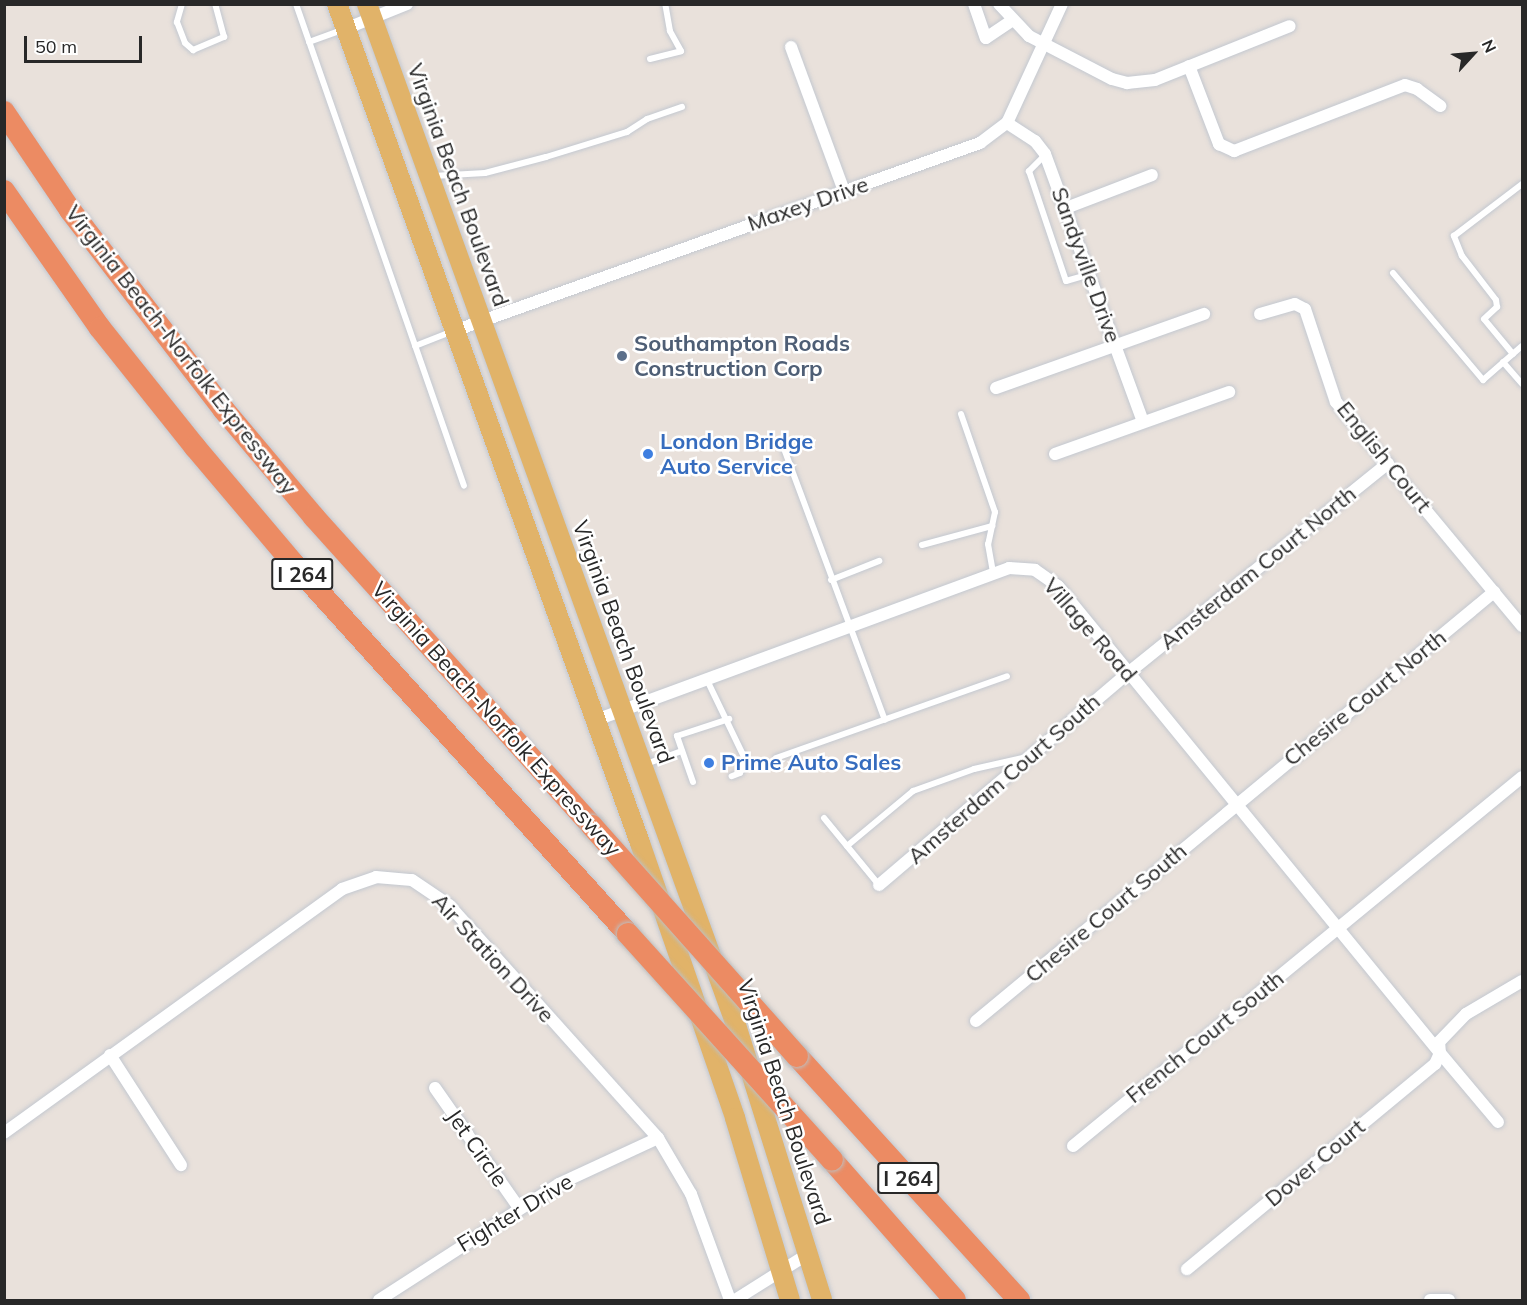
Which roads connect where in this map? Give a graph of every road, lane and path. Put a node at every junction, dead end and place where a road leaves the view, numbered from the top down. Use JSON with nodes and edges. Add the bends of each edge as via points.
{"nodes":[{"id":1,"x":182,"y":4,"type":"edge"},
{"id":2,"x":215,"y":4,"type":"edge"},
{"id":3,"x":296,"y":4,"type":"edge"},
{"id":4,"x":337,"y":4,"type":"edge"},
{"id":5,"x":407,"y":4,"type":"edge"},
{"id":6,"x":665,"y":4,"type":"edge"},
{"id":7,"x":974,"y":4,"type":"edge"},
{"id":8,"x":999,"y":4,"type":"edge"},
{"id":9,"x":1062,"y":4,"type":"edge"},
{"id":10,"x":369,"y":11,"type":"edge"},
{"id":11,"x":1011,"y":21,"type":"junction"},
{"id":12,"x":1290,"y":26,"type":"dead end"},
{"id":13,"x":345,"y":29,"type":"junction"},
{"id":14,"x":309,"y":42,"type":"junction"},
{"id":15,"x":1044,"y":44,"type":"junction"},
{"id":16,"x":791,"y":47,"type":"dead end"},
{"id":17,"x":650,"y":59,"type":"dead end"},
{"id":18,"x":1189,"y":66,"type":"junction"},
{"id":19,"x":1440,"y":106,"type":"dead end"},
{"id":20,"x":682,"y":108,"type":"dead end"},
{"id":21,"x":4,"y":112,"type":"edge"},
{"id":22,"x":1007,"y":123,"type":"junction"},
{"id":23,"x":1045,"y":154,"type":"junction"},
{"id":24,"x":1152,"y":175,"type":"dead end"},
{"id":25,"x":429,"y":177,"type":"junction"},
{"id":26,"x":1522,"y":184,"type":"edge"},
{"id":27,"x":4,"y":191,"type":"edge"},
{"id":28,"x":844,"y":191,"type":"junction"},
{"id":29,"x":1066,"y":208,"type":"junction"},
{"id":30,"x":1393,"y":273,"type":"dead end"},
{"id":31,"x":1090,"y":274,"type":"junction"},
{"id":32,"x":1204,"y":314,"type":"dead end"},
{"id":33,"x":1260,"y":314,"type":"dead end"},
{"id":34,"x":481,"y":320,"type":"junction"},
{"id":35,"x":454,"y":331,"type":"junction"},
{"id":36,"x":1116,"y":345,"type":"junction"},
{"id":37,"x":415,"y":346,"type":"junction"},
{"id":38,"x":1522,"y":346,"type":"edge"},
{"id":39,"x":1513,"y":354,"type":"junction"},
{"id":40,"x":1503,"y":363,"type":"junction"},
{"id":41,"x":1522,"y":384,"type":"edge"},
{"id":42,"x":996,"y":388,"type":"dead end"},
{"id":43,"x":1229,"y":392,"type":"dead end"},
{"id":44,"x":961,"y":414,"type":"dead end"},
{"id":45,"x":1143,"y":422,"type":"junction"},
{"id":46,"x":783,"y":446,"type":"dead end"},
{"id":47,"x":1055,"y":454,"type":"dead end"},
{"id":48,"x":1388,"y":463,"type":"junction"},
{"id":49,"x":464,"y":486,"type":"dead end"},
{"id":50,"x":992,"y":526,"type":"junction"},
{"id":51,"x":922,"y":545,"type":"dead end"},
{"id":52,"x":879,"y":561,"type":"dead end"},
{"id":53,"x":993,"y":574,"type":"junction"},
{"id":54,"x":831,"y":580,"type":"junction"},
{"id":55,"x":1494,"y":592,"type":"junction"},
{"id":56,"x":848,"y":626,"type":"junction"},
{"id":57,"x":1522,"y":626,"type":"edge"},
{"id":58,"x":1128,"y":673,"type":"junction"},
{"id":59,"x":1007,"y":676,"type":"dead end"},
{"id":60,"x":706,"y":679,"type":"junction"},
{"id":61,"x":622,"y":710,"type":"junction"},
{"id":62,"x":729,"y":719,"type":"junction"},
{"id":63,"x":596,"y":720,"type":"junction"},
{"id":64,"x":885,"y":720,"type":"junction"},
{"id":65,"x":682,"y":751,"type":"junction"},
{"id":66,"x":1030,"y":757,"type":"junction"},
{"id":67,"x":776,"y":758,"type":"dead end"},
{"id":68,"x":642,"y":766,"type":"junction"},
{"id":69,"x":732,"y":776,"type":"dead end"},
{"id":70,"x":1522,"y":777,"type":"edge"},
{"id":71,"x":693,"y":782,"type":"dead end"},
{"id":72,"x":1236,"y":805,"type":"junction"},
{"id":73,"x":824,"y":818,"type":"dead end"},
{"id":74,"x":847,"y":846,"type":"junction"},
{"id":75,"x":879,"y":885,"type":"joint"},
{"id":76,"x":1338,"y":929,"type":"junction"},
{"id":77,"x":1522,"y":981,"type":"edge"},
{"id":78,"x":976,"y":1021,"type":"dead end"},
{"id":79,"x":1440,"y":1053,"type":"junction"},
{"id":80,"x":110,"y":1055,"type":"junction"},
{"id":81,"x":435,"y":1088,"type":"dead end"},
{"id":82,"x":1498,"y":1122,"type":"dead end"},
{"id":83,"x":4,"y":1133,"type":"edge"},
{"id":84,"x":658,"y":1138,"type":"junction"},
{"id":85,"x":1073,"y":1146,"type":"dead end"},
{"id":86,"x":181,"y":1165,"type":"dead end"},
{"id":87,"x":519,"y":1208,"type":"junction"},
{"id":88,"x":808,"y":1254,"type":"junction"},
{"id":89,"x":1187,"y":1269,"type":"dead end"},
{"id":90,"x":782,"y":1271,"type":"junction"},
{"id":91,"x":379,"y":1300,"type":"edge"},
{"id":92,"x":730,"y":1300,"type":"edge"},
{"id":93,"x":735,"y":1300,"type":"edge"},
{"id":94,"x":790,"y":1300,"type":"edge"},
{"id":95,"x":822,"y":1300,"type":"edge"},
{"id":96,"x":955,"y":1300,"type":"edge"},
{"id":97,"x":1019,"y":1300,"type":"edge"},
{"id":98,"x":1430,"y":1300,"type":"edge"},
{"id":99,"x":1449,"y":1300,"type":"edge"}],
"edges":[{"from":1,"to":2,"type":"lane","via":[[177,22],[185,43],[193,50],[224,37]]},
{"from":3,"to":14,"type":"lane"},
{"from":4,"to":13,"type":"main road"},
{"from":5,"to":10,"type":"street"},
{"from":6,"to":17,"type":"lane","via":[[670,31],[681,51]]},
{"from":7,"to":11,"type":"street","via":[[986,38]]},
{"from":8,"to":11,"type":"street"},
{"from":9,"to":15,"type":"street","name":"Maxey Drive"},
{"from":10,"to":13,"type":"street"},
{"from":10,"to":25,"type":"main road","name":"Virginia Beach Boulevard"},
{"from":11,"to":15,"type":"street"},
{"from":12,"to":18,"type":"street"},
{"from":13,"to":14,"type":"lane"},
{"from":13,"to":35,"type":"main road"},
{"from":14,"to":37,"type":"lane"},
{"from":15,"to":18,"type":"street","via":[[1127,82],[1155,80]]},
{"from":15,"to":22,"type":"street","name":"Maxey Drive"},
{"from":16,"to":28,"type":"street"},
{"from":18,"to":19,"type":"street","via":[[1219,144],[1234,151],[1405,85]]},
{"from":20,"to":25,"type":"lane","via":[[647,119],[627,132],[546,157],[485,173],[450,172]]},
{"from":21,"to":97,"type":"highway","name":"Virginia Beach-Norfolk Expressway","number":"I 264","bridge":true,"via":[[70,210],[224,410],[322,526]]},
{"from":22,"to":23,"type":"street","name":"Sandyville Drive","via":[[1035,141]]},
{"from":22,"to":28,"type":"street","name":"Maxey Drive","via":[[980,143]]},
{"from":23,"to":29,"type":"street","name":"Sandyville Drive"},
{"from":23,"to":31,"type":"lane","via":[[1029,171],[1066,281]]},
{"from":24,"to":29,"type":"street"},
{"from":25,"to":34,"type":"main road","name":"Virginia Beach Boulevard"},
{"from":26,"to":39,"type":"lane","via":[[1454,236],[1462,256],[1496,300],[1497,307],[1484,319]]},
{"from":27,"to":96,"type":"highway","name":"Virginia Beach-Norfolk Expressway","number":"I 264","bridge":true,"via":[[100,328],[293,563]]},
{"from":28,"to":34,"type":"street","name":"Maxey Drive"},
{"from":29,"to":31,"type":"street","name":"Sandyville Drive"},
{"from":30,"to":40,"type":"lane","via":[[1483,380]]},
{"from":31,"to":36,"type":"street","name":"Sandyville Drive"},
{"from":32,"to":36,"type":"street"},
{"from":33,"to":48,"type":"street","name":"English Court","via":[[1295,304],[1305,309],[1336,402]]},
{"from":34,"to":35,"type":"street","name":"Maxey Drive"},
{"from":34,"to":61,"type":"main road","name":"Virginia Beach Boulevard"},
{"from":35,"to":37,"type":"lane"},
{"from":35,"to":63,"type":"main road"},
{"from":36,"to":42,"type":"street"},
{"from":36,"to":45,"type":"street","name":"Sandyville Drive"},
{"from":37,"to":49,"type":"lane"},
{"from":38,"to":39,"type":"lane"},
{"from":39,"to":40,"type":"lane"},
{"from":40,"to":41,"type":"lane"},
{"from":43,"to":45,"type":"street"},
{"from":44,"to":50,"type":"lane","via":[[987,484],[994,512]]},
{"from":45,"to":47,"type":"street"},
{"from":46,"to":54,"type":"lane"},
{"from":48,"to":55,"type":"street","name":"English Court"},
{"from":48,"to":58,"type":"street","name":"Amsterdam Court North"},
{"from":50,"to":51,"type":"lane"},
{"from":50,"to":53,"type":"lane","via":[[988,544]]},
{"from":52,"to":54,"type":"lane"},
{"from":53,"to":56,"type":"street","name":"Village Road"},
{"from":53,"to":58,"type":"street","name":"Village Road","via":[[1022,567],[1048,576]]},
{"from":54,"to":56,"type":"lane"},
{"from":55,"to":57,"type":"street","name":"English Court"},
{"from":55,"to":72,"type":"street","name":"Chesire Court North"},
{"from":56,"to":60,"type":"street","name":"Village Road"},
{"from":56,"to":64,"type":"lane"},
{"from":58,"to":66,"type":"street","name":"Amsterdam Court South"},
{"from":58,"to":72,"type":"street","name":"Village Road"},
{"from":59,"to":64,"type":"lane"},
{"from":60,"to":61,"type":"street","name":"Village Road"},
{"from":60,"to":62,"type":"lane"},
{"from":61,"to":63,"type":"street","name":"Village Road"},
{"from":61,"to":68,"type":"main road","name":"Virginia Beach Boulevard"},
{"from":62,"to":65,"type":"lane","via":[[678,736]]},
{"from":62,"to":69,"type":"lane","via":[[746,761],[740,773]]},
{"from":63,"to":90,"type":"main road","via":[[735,1118]]},
{"from":64,"to":67,"type":"lane"},
{"from":65,"to":68,"type":"lane"},
{"from":65,"to":71,"type":"lane"},
{"from":66,"to":74,"type":"lane","via":[[974,769],[913,791]]},
{"from":66,"to":75,"type":"street","name":"Amsterdam Court South"},
{"from":68,"to":88,"type":"main road","name":"Virginia Beach Boulevard","via":[[736,1025]]},
{"from":70,"to":76,"type":"street","name":"French Court South"},
{"from":72,"to":76,"type":"street","name":"Village Road"},
{"from":72,"to":78,"type":"street","name":"Chesire Court South"},
{"from":73,"to":74,"type":"lane"},
{"from":74,"to":75,"type":"lane"},
{"from":76,"to":79,"type":"street","name":"Village Road"},
{"from":76,"to":85,"type":"street","name":"French Court South"},
{"from":77,"to":79,"type":"street","name":"Dover Court","via":[[1492,996],[1441,1035]]},
{"from":79,"to":82,"type":"street","name":"Village Road"},
{"from":79,"to":89,"type":"street","name":"Dover Court","via":[[1434,1064]]},
{"from":80,"to":83,"type":"street","name":"Air Station Drive"},
{"from":80,"to":84,"type":"street","name":"Air Station Drive","via":[[342,889],[376,877],[393,876],[412,880],[449,905]]},
{"from":80,"to":86,"type":"street"},
{"from":81,"to":87,"type":"street","name":"Jet Circle"},
{"from":84,"to":87,"type":"street","name":"Fighter Drive","via":[[608,1159]]},
{"from":84,"to":92,"type":"street","name":"Air Station Drive","via":[[691,1194]]},
{"from":87,"to":91,"type":"street","name":"Fighter Drive"},
{"from":88,"to":90,"type":"street"},
{"from":88,"to":95,"type":"main road","name":"Virginia Beach Boulevard"},
{"from":90,"to":93,"type":"street"},
{"from":90,"to":94,"type":"main road"},
{"from":98,"to":99,"type":"street"}]}
